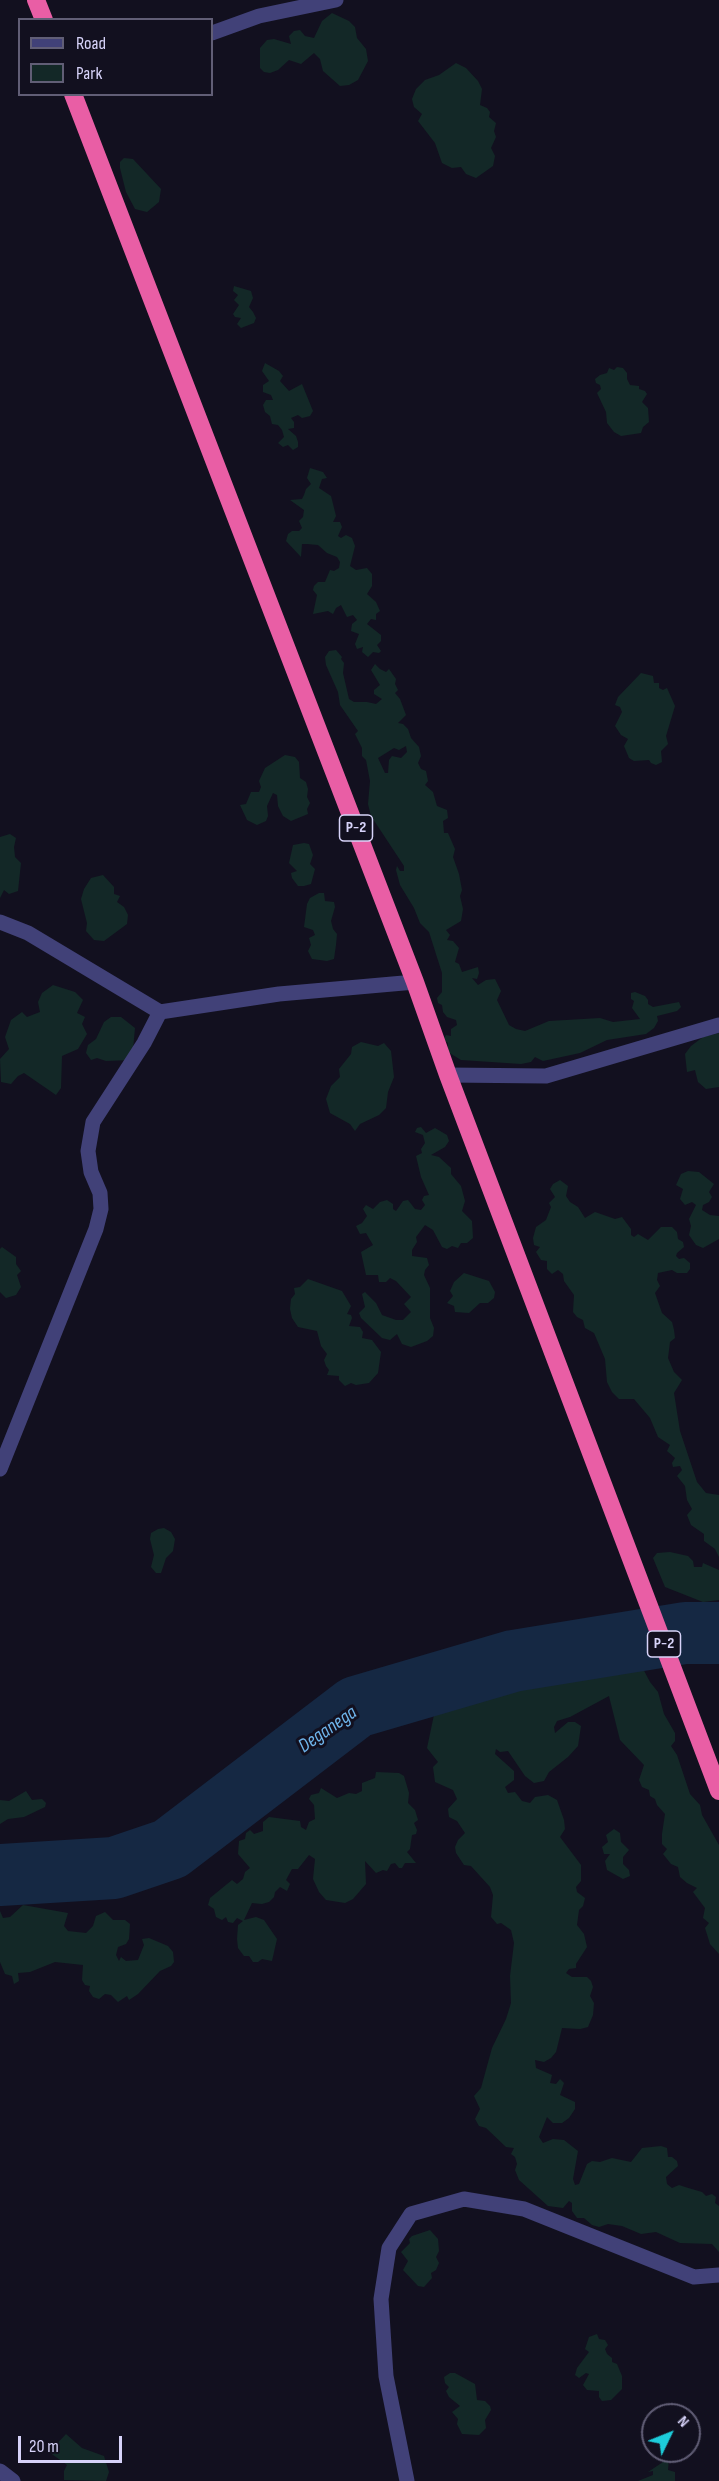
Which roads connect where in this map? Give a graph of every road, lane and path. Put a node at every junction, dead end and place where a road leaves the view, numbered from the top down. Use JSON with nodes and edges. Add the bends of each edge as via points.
{"nodes":[{"id":1,"x":36,"y":0,"type":"edge"},
{"id":2,"x":336,"y":0,"type":"edge"},
{"id":3,"x":43,"y":18,"type":"edge"},
{"id":4,"x":213,"y":33,"type":"edge"},
{"id":5,"x":74,"y":96,"type":"edge"},
{"id":6,"x":2,"y":925,"type":"edge"},
{"id":7,"x":415,"y":982,"type":"junction"},
{"id":8,"x":160,"y":1012,"type":"junction"},
{"id":9,"x":719,"y":1025,"type":"edge"},
{"id":10,"x":448,"y":1075,"type":"junction"},
{"id":11,"x":0,"y":1469,"type":"edge"},
{"id":12,"x":719,"y":1791,"type":"edge"},
{"id":13,"x":719,"y":2275,"type":"edge"},
{"id":14,"x":0,"y":2471,"type":"edge"},
{"id":15,"x":13,"y":2481,"type":"edge"},
{"id":16,"x":407,"y":2481,"type":"edge"}],
"edges":[{"from":1,"to":3,"type":"highway"},
{"from":2,"to":4,"type":"street","via":[[259,16]]},
{"from":5,"to":7,"type":"highway","number":"P-2"},
{"from":6,"to":8,"type":"street","via":[[28,933]]},
{"from":7,"to":8,"type":"street","via":[[279,994]]},
{"from":7,"to":10,"type":"highway","number":"P-2"},
{"from":8,"to":11,"type":"street","via":[[93,1122],[88,1151],[100,1193],[96,1228]]},
{"from":9,"to":10,"type":"street","via":[[546,1076]]},
{"from":10,"to":12,"type":"highway","number":"P-2"},
{"from":13,"to":16,"type":"street","via":[[694,2277],[524,2209],[464,2199],[411,2214],[389,2248],[381,2299],[386,2376]]},
{"from":14,"to":15,"type":"street"}]}
